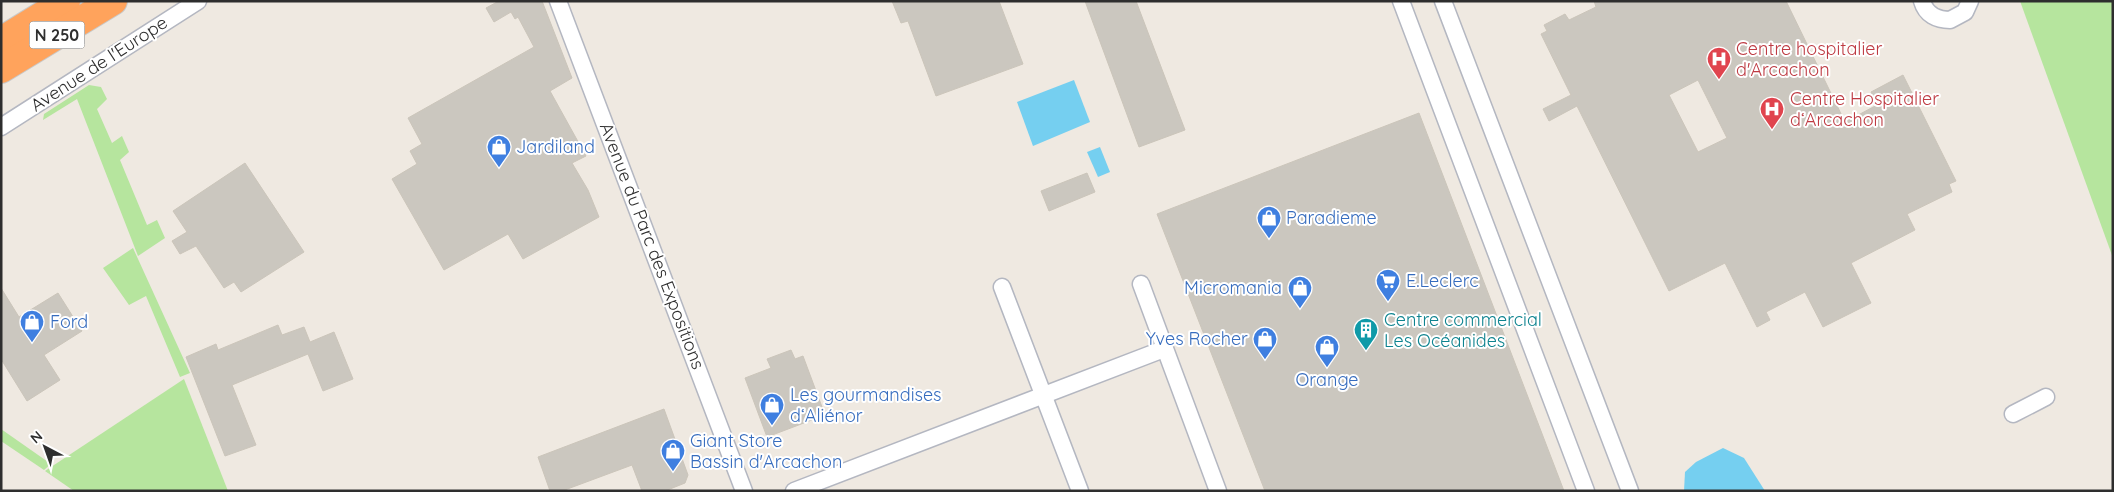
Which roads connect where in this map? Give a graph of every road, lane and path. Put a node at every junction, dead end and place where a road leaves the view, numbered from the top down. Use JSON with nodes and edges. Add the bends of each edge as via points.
{"nodes":[{"id":1,"x":66,"y":1,"type":"edge"},
{"id":2,"x":112,"y":1,"type":"edge"},
{"id":3,"x":198,"y":1,"type":"edge"},
{"id":4,"x":558,"y":1,"type":"edge"},
{"id":5,"x":1400,"y":1,"type":"edge"},
{"id":6,"x":1444,"y":1,"type":"edge"},
{"id":7,"x":1922,"y":1,"type":"edge"},
{"id":8,"x":1970,"y":1,"type":"edge"},
{"id":9,"x":1,"y":41,"type":"edge"},
{"id":10,"x":1,"y":69,"type":"edge"},
{"id":11,"x":1,"y":127,"type":"edge"},
{"id":12,"x":1141,"y":284,"type":"dead end"},
{"id":13,"x":1002,"y":287,"type":"dead end"},
{"id":14,"x":1164,"y":349,"type":"junction"},
{"id":15,"x":1044,"y":396,"type":"junction"},
{"id":16,"x":2046,"y":397,"type":"dead end"},
{"id":17,"x":2012,"y":414,"type":"dead end"},
{"id":18,"x":744,"y":491,"type":"edge"},
{"id":19,"x":794,"y":491,"type":"edge"},
{"id":20,"x":1080,"y":491,"type":"edge"},
{"id":21,"x":1218,"y":491,"type":"edge"},
{"id":22,"x":1586,"y":491,"type":"edge"},
{"id":23,"x":1630,"y":491,"type":"edge"}],
"edges":[{"from":1,"to":9,"type":"highway","number":"N 250"},
{"from":2,"to":10,"type":"highway","number":"N 250"},
{"from":3,"to":11,"type":"street","name":"Avenue de l'Europe"},
{"from":4,"to":18,"type":"street","name":"Avenue du Parc des Expositions"},
{"from":5,"to":22,"type":"street"},
{"from":6,"to":23,"type":"street"},
{"from":7,"to":8,"type":"street","via":[[1933,17],[1950,20],[1965,12]]},
{"from":12,"to":14,"type":"street"},
{"from":13,"to":15,"type":"street"},
{"from":14,"to":15,"type":"street"},
{"from":14,"to":21,"type":"street"},
{"from":15,"to":19,"type":"street"},
{"from":15,"to":20,"type":"street"},
{"from":16,"to":17,"type":"street"}]}
